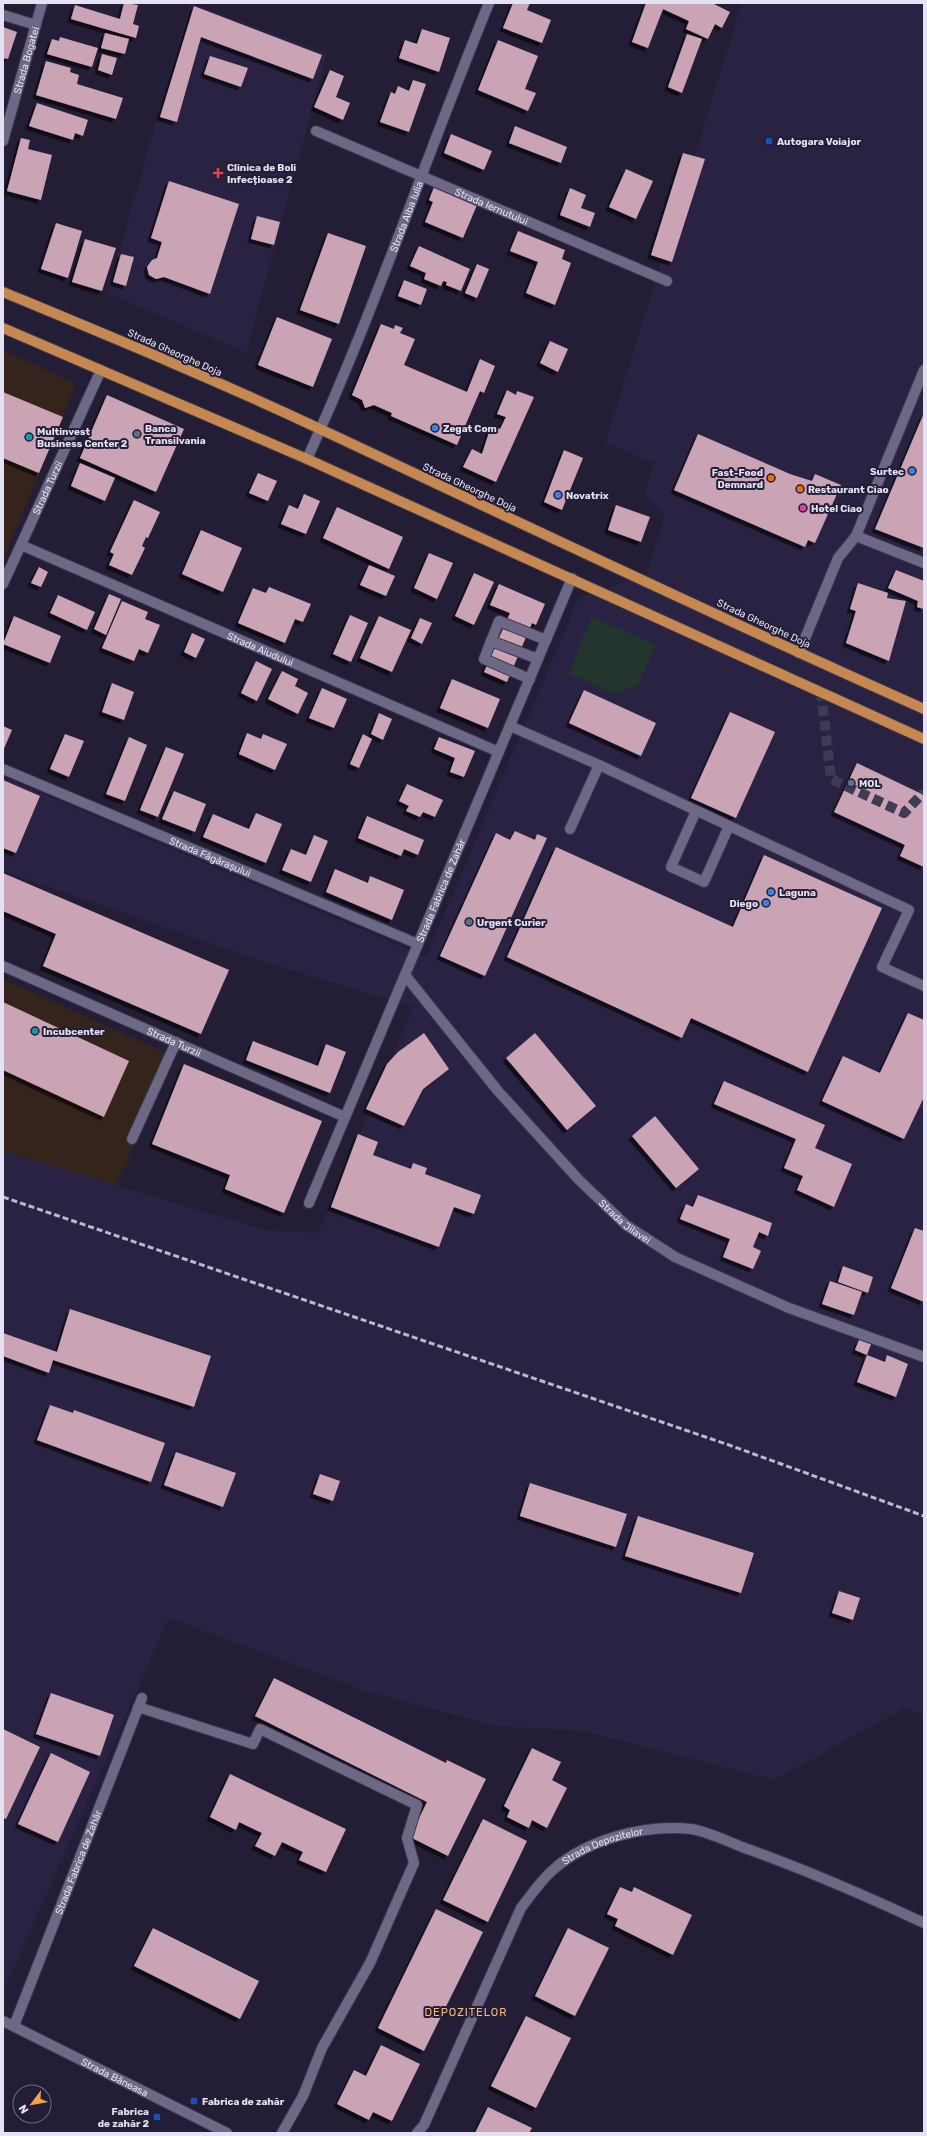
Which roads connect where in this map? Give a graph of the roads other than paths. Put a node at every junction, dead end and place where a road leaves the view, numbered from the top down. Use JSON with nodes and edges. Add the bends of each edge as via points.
{"nodes":[{"id":1,"x":42,"y":3,"type":"edge"},
{"id":2,"x":489,"y":3,"type":"edge"},
{"id":3,"x":3,"y":14,"type":"edge"},
{"id":4,"x":36,"y":25,"type":"junction"},
{"id":5,"x":316,"y":131,"type":"dead end"},
{"id":6,"x":3,"y":141,"type":"edge"},
{"id":7,"x":420,"y":176,"type":"junction"},
{"id":8,"x":667,"y":281,"type":"dead end"},
{"id":9,"x":3,"y":292,"type":"edge"},
{"id":10,"x":3,"y":328,"type":"edge"},
{"id":11,"x":101,"y":370,"type":"junction"},
{"id":12,"x":924,"y":370,"type":"edge"},
{"id":13,"x":321,"y":430,"type":"junction"},
{"id":14,"x":308,"y":459,"type":"junction"},
{"id":15,"x":856,"y":536,"type":"junction"},
{"id":16,"x":21,"y":546,"type":"junction"},
{"id":17,"x":924,"y":563,"type":"edge"},
{"id":18,"x":572,"y":578,"type":"junction"},
{"id":19,"x":3,"y":584,"type":"edge"},
{"id":20,"x":546,"y":640,"type":"junction"},
{"id":21,"x":491,"y":641,"type":"junction"},
{"id":22,"x":799,"y":653,"type":"junction"},
{"id":23,"x":538,"y":659,"type":"junction"},
{"id":24,"x":530,"y":679,"type":"junction"},
{"id":25,"x":924,"y":709,"type":"edge"},
{"id":26,"x":510,"y":726,"type":"junction"},
{"id":27,"x":924,"y":739,"type":"edge"},
{"id":28,"x":499,"y":752,"type":"junction"},
{"id":29,"x":599,"y":765,"type":"junction"},
{"id":30,"x":3,"y":770,"type":"edge"},
{"id":31,"x":696,"y":811,"type":"junction"},
{"id":32,"x":729,"y":826,"type":"junction"},
{"id":33,"x":570,"y":830,"type":"dead end"},
{"id":34,"x":418,"y":944,"type":"junction"},
{"id":35,"x":3,"y":966,"type":"edge"},
{"id":36,"x":405,"y":975,"type":"junction"},
{"id":37,"x":924,"y":986,"type":"edge"},
{"id":38,"x":176,"y":1042,"type":"junction"},
{"id":39,"x":345,"y":1117,"type":"junction"},
{"id":40,"x":132,"y":1139,"type":"dead end"},
{"id":41,"x":309,"y":1203,"type":"dead end"},
{"id":42,"x":924,"y":1357,"type":"edge"},
{"id":43,"x":924,"y":1923,"type":"edge"},
{"id":44,"x":3,"y":2020,"type":"edge"},
{"id":45,"x":14,"y":2026,"type":"junction"},
{"id":46,"x":424,"y":2129,"type":"edge"},
{"id":47,"x":227,"y":2133,"type":"edge"},
{"id":48,"x":282,"y":2133,"type":"edge"},
{"id":49,"x":412,"y":2133,"type":"edge"},
{"id":50,"x":417,"y":2133,"type":"edge"}],
"edges":[{"from":1,"to":4,"type":"street","name":"Strada Bogatei"},
{"from":2,"to":7,"type":"street","name":"Strada Alba Iulia"},
{"from":3,"to":4,"type":"street"},
{"from":4,"to":6,"type":"street","name":"Strada Bogatei"},
{"from":5,"to":7,"type":"street","name":"Strada Iernutului"},
{"from":7,"to":8,"type":"street","name":"Strada Iernutului"},
{"from":7,"to":13,"type":"street","name":"Strada Alba Iulia","via":[[393,253]]},
{"from":9,"to":13,"type":"main road","name":"Strada Gheorghe Doja"},
{"from":10,"to":11,"type":"main road"},
{"from":11,"to":14,"type":"main road"},
{"from":11,"to":16,"type":"street","name":"Strada Turzii"},
{"from":12,"to":15,"type":"street"},
{"from":13,"to":14,"type":"street","name":"Strada Alba Iulia"},
{"from":13,"to":22,"type":"main road","name":"Strada Gheorghe Doja"},
{"from":14,"to":18,"type":"main road"},
{"from":15,"to":17,"type":"street"},
{"from":15,"to":22,"type":"street","via":[[838,558]]},
{"from":16,"to":19,"type":"street","name":"Strada Turzii"},
{"from":16,"to":28,"type":"street","name":"Strada Aiudului"},
{"from":18,"to":20,"type":"street","name":"Strada Fabrica de Zahăr"},
{"from":18,"to":27,"type":"main road"},
{"from":20,"to":21,"type":"street","via":[[499,621]]},
{"from":20,"to":23,"type":"street","name":"Strada Fabrica de Zahăr"},
{"from":21,"to":23,"type":"street"},
{"from":21,"to":24,"type":"street","via":[[484,659]]},
{"from":22,"to":25,"type":"main road","name":"Strada Gheorghe Doja"},
{"from":23,"to":24,"type":"street","name":"Strada Fabrica de Zahăr"},
{"from":24,"to":26,"type":"street","name":"Strada Fabrica de Zahăr"},
{"from":26,"to":28,"type":"street","name":"Strada Fabrica de Zahăr"},
{"from":26,"to":29,"type":"street"},
{"from":28,"to":34,"type":"street","name":"Strada Fabrica de Zahăr"},
{"from":29,"to":31,"type":"street"},
{"from":29,"to":33,"type":"street"},
{"from":30,"to":34,"type":"street","name":"Strada Făgărașului"},
{"from":31,"to":32,"type":"street"},
{"from":31,"to":32,"type":"street","via":[[671,867],[704,882]]},
{"from":32,"to":37,"type":"street","via":[[909,910],[882,967]]},
{"from":34,"to":36,"type":"street","name":"Strada Fabrica de Zahăr"},
{"from":35,"to":38,"type":"street","name":"Strada Turzii"},
{"from":36,"to":39,"type":"street","name":"Strada Fabrica de Zahăr"},
{"from":36,"to":42,"type":"street","name":"Strada Jilavei","via":[[498,1091],[579,1180],[626,1225],[675,1257],[788,1308]]},
{"from":38,"to":39,"type":"street","name":"Strada Turzii"},
{"from":38,"to":40,"type":"street"},
{"from":39,"to":41,"type":"street","name":"Strada Fabrica de Zahăr"},
{"from":43,"to":46,"type":"street","name":"Strada Depozitelor","via":[[791,1864],[692,1829],[646,1830],[614,1837],[583,1849],[555,1868],[537,1886],[521,1908]]},
{"from":44,"to":45,"type":"street","name":"Strada Băneasa"},
{"from":45,"to":47,"type":"street","name":"Strada Băneasa"},
{"from":45,"to":48,"type":"street","name":"Strada Fabrica de Zahăr","via":[[140,1702],[254,1744],[260,1729],[417,1805],[407,1838],[414,1863],[370,1963],[322,2048],[304,2096]]},
{"from":46,"to":49,"type":"street"},
{"from":46,"to":50,"type":"street","name":"Strada Depozitelor"}]}
